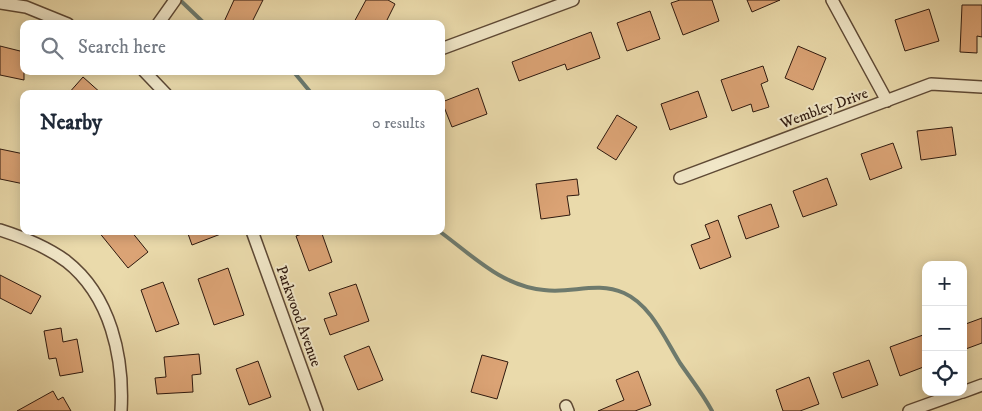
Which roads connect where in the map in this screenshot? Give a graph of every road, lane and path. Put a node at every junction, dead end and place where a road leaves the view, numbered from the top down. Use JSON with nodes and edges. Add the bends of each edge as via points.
{"nodes":[{"id":1,"x":175,"y":0,"type":"edge"},
{"id":2,"x":572,"y":0,"type":"edge"},
{"id":3,"x":832,"y":0,"type":"edge"},
{"id":4,"x":0,"y":2,"type":"edge"},
{"id":5,"x":58,"y":20,"type":"edge"},
{"id":6,"x":161,"y":20,"type":"edge"},
{"id":7,"x":445,"y":48,"type":"edge"},
{"id":8,"x":148,"y":75,"type":"edge"},
{"id":9,"x":982,"y":87,"type":"edge"},
{"id":10,"x":162,"y":90,"type":"edge"},
{"id":11,"x":888,"y":101,"type":"junction"},
{"id":12,"x":680,"y":178,"type":"dead end"},
{"id":13,"x":0,"y":230,"type":"edge"},
{"id":14,"x":253,"y":235,"type":"edge"},
{"id":15,"x":982,"y":385,"type":"edge"},
{"id":16,"x":967,"y":390,"type":"edge"},
{"id":17,"x":951,"y":396,"type":"edge"},
{"id":18,"x":121,"y":411,"type":"edge"},
{"id":19,"x":317,"y":411,"type":"edge"},
{"id":20,"x":909,"y":411,"type":"edge"}],
"edges":[{"from":1,"to":6,"type":"street"},
{"from":2,"to":7,"type":"street"},
{"from":3,"to":11,"type":"street"},
{"from":4,"to":5,"type":"street"},
{"from":8,"to":10,"type":"street"},
{"from":9,"to":11,"type":"street","name":"Wembley Drive","via":[[931,84]]},
{"from":11,"to":12,"type":"street","name":"Wembley Drive"},
{"from":13,"to":18,"type":"street","via":[[25,238],[66,261],[94,291],[110,321],[123,383]]},
{"from":14,"to":19,"type":"street","name":"Parkwood Avenue"},
{"from":15,"to":16,"type":"street"},
{"from":17,"to":20,"type":"street"}]}
